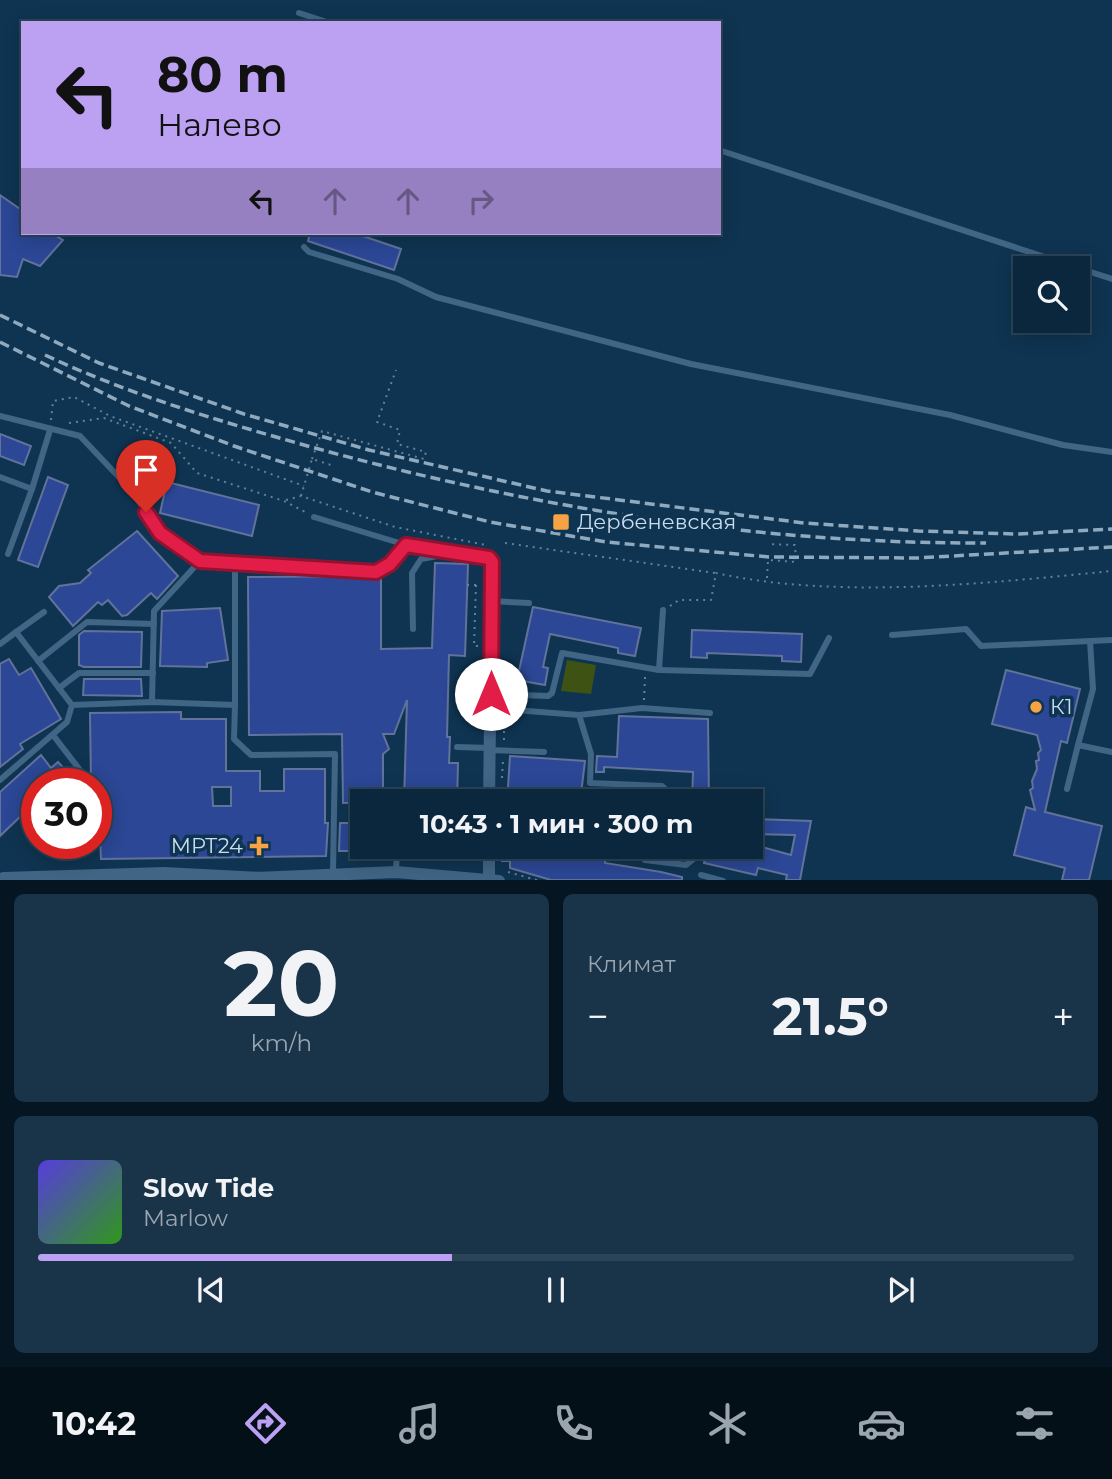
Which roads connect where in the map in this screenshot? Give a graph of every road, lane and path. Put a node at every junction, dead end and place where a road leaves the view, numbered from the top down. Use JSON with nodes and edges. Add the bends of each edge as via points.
{"nodes":[{"id":1,"x":299,"y":12,"type":"dead end"},
{"id":2,"x":324,"y":21,"type":"edge"},
{"id":3,"x":721,"y":151,"type":"edge"},
{"id":4,"x":304,"y":247,"type":"dead end"},
{"id":5,"x":1041,"y":256,"type":"edge"},
{"id":6,"x":1090,"y":272,"type":"edge"},
{"id":7,"x":1112,"y":279,"type":"edge"},
{"id":8,"x":396,"y":370,"type":"dead end"},
{"id":9,"x":0,"y":416,"type":"edge"},
{"id":10,"x":50,"y":430,"type":"junction"},
{"id":11,"x":1112,"y":452,"type":"edge"},
{"id":12,"x":313,"y":459,"type":"junction"},
{"id":13,"x":334,"y":466,"type":"dead end"},
{"id":14,"x":0,"y":477,"type":"edge"},
{"id":15,"x":304,"y":486,"type":"junction"},
{"id":16,"x":32,"y":489,"type":"junction"},
{"id":17,"x":284,"y":501,"type":"junction"},
{"id":18,"x":314,"y":517,"type":"joint"},
{"id":19,"x":505,"y":543,"type":"dead end"},
{"id":20,"x":768,"y":544,"type":"dead end"},
{"id":21,"x":406,"y":545,"type":"junction"},
{"id":22,"x":455,"y":553,"type":"junction"},
{"id":23,"x":8,"y":554,"type":"dead end"},
{"id":24,"x":489,"y":558,"type":"joint"},
{"id":25,"x":200,"y":561,"type":"junction"},
{"id":26,"x":235,"y":562,"type":"junction"},
{"id":27,"x":1112,"y":571,"type":"edge"},
{"id":28,"x":716,"y":573,"type":"junction"},
{"id":29,"x":767,"y":580,"type":"junction"},
{"id":30,"x":491,"y":601,"type":"junction"},
{"id":31,"x":529,"y":603,"type":"dead end"},
{"id":32,"x":663,"y":610,"type":"joint"},
{"id":33,"x":44,"y":612,"type":"dead end"},
{"id":34,"x":154,"y":624,"type":"junction"},
{"id":35,"x":413,"y":629,"type":"dead end"},
{"id":36,"x":16,"y":632,"type":"junction"},
{"id":37,"x":892,"y":635,"type":"dead end"},
{"id":38,"x":830,"y":638,"type":"dead end"},
{"id":39,"x":1112,"y":640,"type":"edge"},
{"id":40,"x":1090,"y":641,"type":"junction"},
{"id":41,"x":0,"y":644,"type":"edge"},
{"id":42,"x":38,"y":661,"type":"junction"},
{"id":43,"x":646,"y":669,"type":"junction"},
{"id":44,"x":659,"y":670,"type":"junction"},
{"id":45,"x":153,"y":673,"type":"junction"},
{"id":46,"x":59,"y":688,"type":"junction"},
{"id":47,"x":491,"y":694,"type":"junction"},
{"id":48,"x":152,"y":702,"type":"junction"},
{"id":49,"x":72,"y":705,"type":"junction"},
{"id":50,"x":235,"y":705,"type":"junction"},
{"id":51,"x":490,"y":708,"type":"junction"},
{"id":52,"x":642,"y":708,"type":"junction"},
{"id":53,"x":504,"y":709,"type":"junction"},
{"id":54,"x":710,"y":713,"type":"dead end"},
{"id":55,"x":579,"y":715,"type":"junction"},
{"id":56,"x":53,"y":735,"type":"junction"},
{"id":57,"x":1078,"y":745,"type":"junction"},
{"id":58,"x":457,"y":747,"type":"dead end"},
{"id":59,"x":489,"y":749,"type":"junction"},
{"id":60,"x":503,"y":750,"type":"junction"},
{"id":61,"x":544,"y":752,"type":"dead end"},
{"id":62,"x":1112,"y":752,"type":"edge"},
{"id":63,"x":78,"y":768,"type":"edge"},
{"id":64,"x":0,"y":780,"type":"edge"},
{"id":65,"x":489,"y":789,"type":"edge"},
{"id":66,"x":502,"y":789,"type":"dead end"},
{"id":67,"x":665,"y":789,"type":"edge"},
{"id":68,"x":1067,"y":789,"type":"dead end"},
{"id":69,"x":397,"y":859,"type":"edge"},
{"id":70,"x":492,"y":859,"type":"edge"},
{"id":71,"x":694,"y":859,"type":"edge"},
{"id":72,"x":645,"y":860,"type":"dead end"},
{"id":73,"x":396,"y":872,"type":"junction"},
{"id":74,"x":333,"y":873,"type":"junction"},
{"id":75,"x":701,"y":875,"type":"dead end"},
{"id":76,"x":354,"y":876,"type":"edge"},
{"id":77,"x":372,"y":876,"type":"edge"},
{"id":78,"x":497,"y":876,"type":"edge"},
{"id":79,"x":257,"y":879,"type":"edge"},
{"id":80,"x":4,"y":880,"type":"edge"},
{"id":81,"x":540,"y":880,"type":"edge"},
{"id":82,"x":723,"y":880,"type":"edge"}],
"edges":[{"from":1,"to":2,"type":"lane"},
{"from":3,"to":5,"type":"lane"},
{"from":4,"to":11,"type":"lane","via":[[436,297],[691,364]]},
{"from":6,"to":7,"type":"lane"},
{"from":8,"to":12,"type":"path","via":[[377,422],[400,429],[397,444],[426,452],[424,459],[322,431]]},
{"from":9,"to":10,"type":"lane"},
{"from":10,"to":15,"type":"path","via":[[53,401],[74,397],[110,416]]},
{"from":10,"to":16,"type":"lane"},
{"from":10,"to":17,"type":"path","via":[[104,418],[171,443],[197,473]]},
{"from":10,"to":25,"type":"lane","via":[[80,436],[131,491],[160,533]]},
{"from":12,"to":13,"type":"path"},
{"from":12,"to":15,"type":"path"},
{"from":14,"to":16,"type":"lane"},
{"from":15,"to":17,"type":"path","via":[[302,496]]},
{"from":16,"to":23,"type":"lane"},
{"from":17,"to":18,"type":"path"},
{"from":18,"to":21,"type":"lane"},
{"from":19,"to":28,"type":"path"},
{"from":20,"to":29,"type":"path","via":[[795,545],[796,562],[768,560]]},
{"from":21,"to":22,"type":"lane"},
{"from":21,"to":26,"type":"lane","via":[[376,572]]},
{"from":22,"to":24,"type":"lane"},
{"from":22,"to":35,"type":"lane","via":[[421,559],[412,573]]},
{"from":24,"to":30,"type":"street"},
{"from":25,"to":26,"type":"lane"},
{"from":25,"to":34,"type":"lane","via":[[154,611]]},
{"from":26,"to":50,"type":"lane"},
{"from":27,"to":29,"type":"path","via":[[888,587]]},
{"from":28,"to":29,"type":"path"},
{"from":28,"to":32,"type":"path","via":[[711,600],[679,600]]},
{"from":30,"to":31,"type":"lane"},
{"from":30,"to":47,"type":"street"},
{"from":32,"to":44,"type":"lane"},
{"from":33,"to":36,"type":"lane"},
{"from":34,"to":42,"type":"lane","via":[[87,622]]},
{"from":34,"to":45,"type":"lane"},
{"from":36,"to":41,"type":"lane"},
{"from":36,"to":42,"type":"lane"},
{"from":37,"to":40,"type":"lane","via":[[966,628],[981,646]]},
{"from":38,"to":44,"type":"lane","via":[[810,674]]},
{"from":39,"to":40,"type":"lane"},
{"from":40,"to":57,"type":"lane","via":[[1093,689]]},
{"from":42,"to":46,"type":"lane"},
{"from":43,"to":44,"type":"lane"},
{"from":43,"to":47,"type":"lane","via":[[562,653],[552,693]]},
{"from":43,"to":52,"type":"path"},
{"from":45,"to":46,"type":"lane","via":[[79,673]]},
{"from":45,"to":48,"type":"lane"},
{"from":46,"to":49,"type":"lane"},
{"from":47,"to":51,"type":"street"},
{"from":48,"to":49,"type":"lane"},
{"from":48,"to":50,"type":"lane"},
{"from":49,"to":56,"type":"lane","via":[[67,722]]},
{"from":50,"to":74,"type":"lane","via":[[234,739],[251,755],[335,754]]},
{"from":51,"to":53,"type":"lane"},
{"from":51,"to":59,"type":"street"},
{"from":52,"to":54,"type":"lane"},
{"from":52,"to":55,"type":"lane"},
{"from":53,"to":55,"type":"lane"},
{"from":53,"to":60,"type":"path"},
{"from":55,"to":67,"type":"lane","via":[[591,754],[590,783]]},
{"from":56,"to":63,"type":"lane"},
{"from":56,"to":64,"type":"lane"},
{"from":57,"to":62,"type":"lane"},
{"from":57,"to":68,"type":"lane"},
{"from":58,"to":59,"type":"lane"},
{"from":59,"to":60,"type":"lane"},
{"from":59,"to":65,"type":"street"},
{"from":60,"to":61,"type":"lane"},
{"from":60,"to":66,"type":"path"},
{"from":69,"to":73,"type":"lane"},
{"from":70,"to":78,"type":"street"},
{"from":71,"to":72,"type":"lane","via":[[686,865]]},
{"from":73,"to":77,"type":"street"},
{"from":73,"to":78,"type":"street"},
{"from":74,"to":76,"type":"street"},
{"from":74,"to":79,"type":"street"},
{"from":75,"to":82,"type":"lane"},
{"from":76,"to":77,"type":"street"},
{"from":78,"to":81,"type":"path"},
{"from":79,"to":80,"type":"main road"}]}
